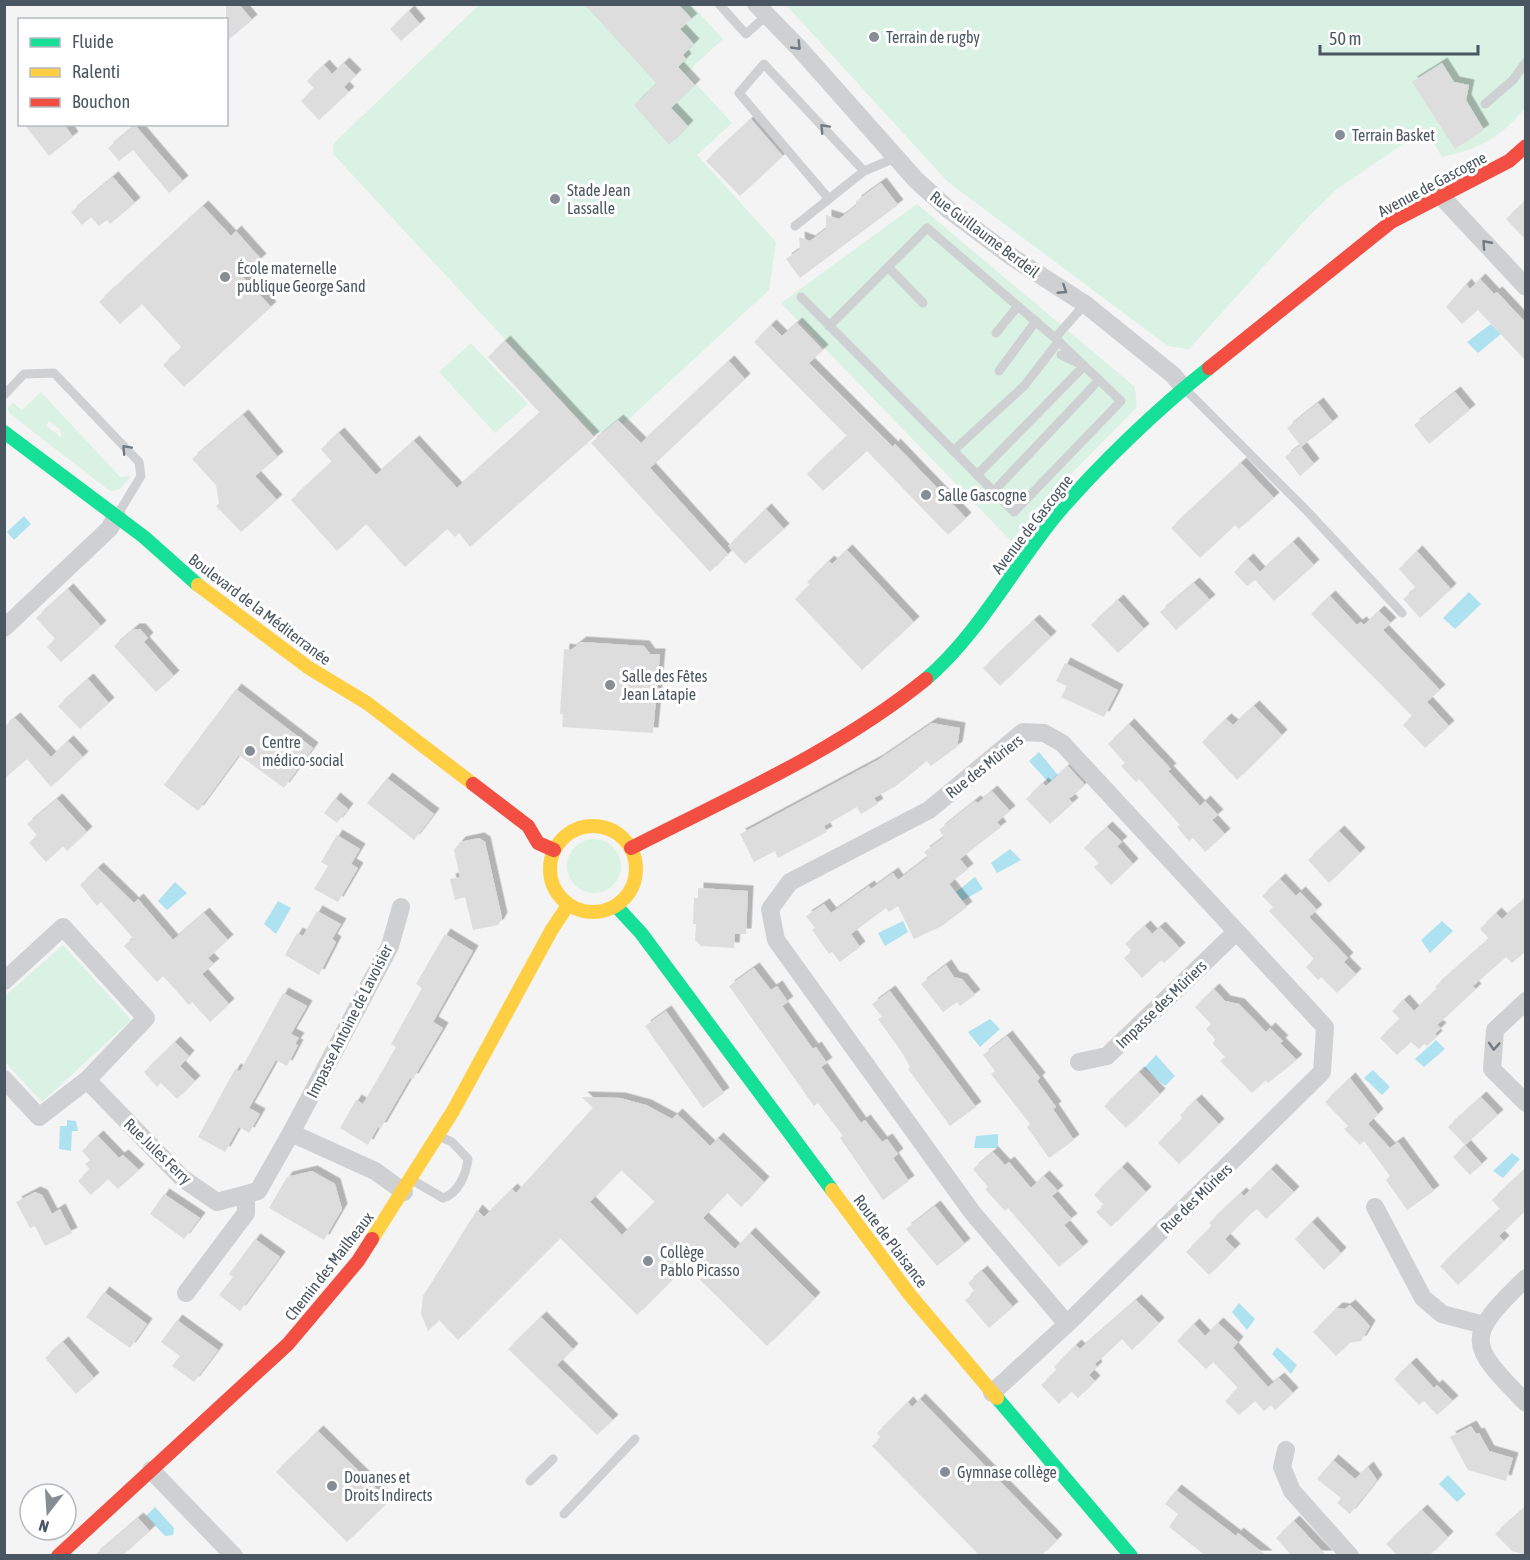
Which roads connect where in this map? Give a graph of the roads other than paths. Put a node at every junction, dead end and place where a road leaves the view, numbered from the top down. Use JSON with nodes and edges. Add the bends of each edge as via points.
{"nodes":[{"id":1,"x":719,"y":4,"type":"edge"},
{"id":2,"x":761,"y":10,"type":"edge"},
{"id":3,"x":1526,"y":62,"type":"edge"},
{"id":4,"x":1485,"y":104,"type":"dead end"},
{"id":5,"x":1526,"y":146,"type":"edge"},
{"id":6,"x":895,"y":158,"type":"junction"},
{"id":7,"x":1526,"y":160,"type":"edge"},
{"id":8,"x":1509,"y":161,"type":"junction"},
{"id":9,"x":864,"y":171,"type":"junction"},
{"id":10,"x":1441,"y":196,"type":"junction"},
{"id":11,"x":829,"y":199,"type":"junction"},
{"id":12,"x":795,"y":226,"type":"dead end"},
{"id":13,"x":888,"y":267,"type":"junction"},
{"id":14,"x":1526,"y":287,"type":"edge"},
{"id":15,"x":801,"y":297,"type":"dead end"},
{"id":16,"x":923,"y":303,"type":"dead end"},
{"id":17,"x":1084,"y":304,"type":"junction"},
{"id":18,"x":1018,"y":306,"type":"junction"},
{"id":19,"x":1036,"y":321,"type":"junction"},
{"id":20,"x":829,"y":326,"type":"junction"},
{"id":21,"x":996,"y":333,"type":"dead end"},
{"id":22,"x":1057,"y":339,"type":"junction"},
{"id":23,"x":1061,"y":355,"type":"dead end"},
{"id":24,"x":1084,"y":366,"type":"junction"},
{"id":25,"x":999,"y":371,"type":"dead end"},
{"id":26,"x":1099,"y":380,"type":"junction"},
{"id":27,"x":1184,"y":388,"type":"junction"},
{"id":28,"x":4,"y":395,"type":"edge"},
{"id":29,"x":4,"y":432,"type":"edge"},
{"id":30,"x":953,"y":451,"type":"junction"},
{"id":31,"x":977,"y":475,"type":"junction"},
{"id":32,"x":993,"y":492,"type":"junction"},
{"id":33,"x":117,"y":516,"type":"junction"},
{"id":34,"x":1402,"y":613,"type":"dead end"},
{"id":35,"x":4,"y":628,"type":"edge"},
{"id":36,"x":528,"y":826,"type":"junction"},
{"id":37,"x":567,"y":835,"type":"junction"},
{"id":38,"x":631,"y":848,"type":"junction"},
{"id":39,"x":554,"y":850,"type":"junction"},
{"id":40,"x":632,"y":888,"type":"junction"},
{"id":41,"x":568,"y":905,"type":"junction"},
{"id":42,"x":616,"y":906,"type":"junction"},
{"id":43,"x":401,"y":907,"type":"dead end"},
{"id":44,"x":1236,"y":932,"type":"junction"},
{"id":45,"x":641,"y":933,"type":"junction"},
{"id":46,"x":4,"y":981,"type":"edge"},
{"id":47,"x":1526,"y":1001,"type":"edge"},
{"id":48,"x":1079,"y":1062,"type":"dead end"},
{"id":49,"x":4,"y":1079,"type":"edge"},
{"id":50,"x":87,"y":1080,"type":"junction"},
{"id":51,"x":1526,"y":1102,"type":"edge"},
{"id":52,"x":291,"y":1132,"type":"junction"},
{"id":53,"x":439,"y":1136,"type":"junction"},
{"id":54,"x":408,"y":1186,"type":"junction"},
{"id":55,"x":246,"y":1195,"type":"junction"},
{"id":56,"x":1375,"y":1207,"type":"dead end"},
{"id":57,"x":1526,"y":1278,"type":"edge"},
{"id":58,"x":186,"y":1293,"type":"dead end"},
{"id":59,"x":1067,"y":1324,"type":"junction"},
{"id":60,"x":1484,"y":1325,"type":"junction"},
{"id":61,"x":992,"y":1394,"type":"junction"},
{"id":62,"x":1526,"y":1403,"type":"edge"},
{"id":63,"x":635,"y":1439,"type":"dead end"},
{"id":64,"x":1286,"y":1450,"type":"dead end"},
{"id":65,"x":553,"y":1459,"type":"dead end"},
{"id":66,"x":151,"y":1470,"type":"junction"},
{"id":67,"x":530,"y":1481,"type":"dead end"},
{"id":68,"x":564,"y":1514,"type":"dead end"},
{"id":69,"x":58,"y":1556,"type":"edge"},
{"id":70,"x":234,"y":1556,"type":"edge"},
{"id":71,"x":1131,"y":1556,"type":"edge"},
{"id":72,"x":1350,"y":1556,"type":"edge"}],
"edges":[{"from":1,"to":2,"type":"lane","via":[[746,34]]},
{"from":2,"to":6,"type":"street","name":"Rue Guillaume Berdeil","one_way":true},
{"from":3,"to":4,"type":"lane","via":[[1513,80]]},
{"from":5,"to":8,"type":"main road","name":"Avenue de Gascogne"},
{"from":6,"to":9,"type":"lane"},
{"from":6,"to":17,"type":"street","name":"Rue Guillaume Berdeil","one_way":true,"via":[[948,209],[1012,258]]},
{"from":7,"to":8,"type":"main road","name":"Avenue de Gascogne"},
{"from":8,"to":10,"type":"main road","name":"Avenue de Gascogne"},
{"from":9,"to":11,"type":"lane"},
{"from":9,"to":11,"type":"lane","one_way":true,"via":[[764,64],[739,93]]},
{"from":14,"to":10,"type":"street","one_way":true},
{"from":10,"to":27,"type":"main road","name":"Avenue de Gascogne","via":[[1391,222]]},
{"from":11,"to":12,"type":"lane"},
{"from":13,"to":16,"type":"lane"},
{"from":13,"to":18,"type":"lane","via":[[927,228]]},
{"from":13,"to":20,"type":"lane"},
{"from":15,"to":20,"type":"lane"},
{"from":17,"to":22,"type":"lane"},
{"from":17,"to":27,"type":"street","name":"Rue Guillaume Berdeil"},
{"from":18,"to":19,"type":"lane"},
{"from":18,"to":21,"type":"lane"},
{"from":19,"to":22,"type":"lane"},
{"from":19,"to":25,"type":"lane"},
{"from":20,"to":30,"type":"lane"},
{"from":22,"to":24,"type":"lane"},
{"from":22,"to":30,"type":"lane","via":[[1024,386]]},
{"from":23,"to":24,"type":"lane"},
{"from":24,"to":26,"type":"lane"},
{"from":24,"to":31,"type":"lane"},
{"from":26,"to":32,"type":"lane"},
{"from":26,"to":32,"type":"lane","via":[[1121,401],[1014,512]]},
{"from":27,"to":34,"type":"lane"},
{"from":27,"to":38,"type":"main road","name":"Avenue de Gascogne","via":[[1070,501],[970,631],[929,676],[845,738]]},
{"from":33,"to":28,"type":"lane","one_way":true,"via":[[141,476],[139,462],[54,373],[24,374]]},
{"from":29,"to":33,"type":"main road","name":"Boulevard de la Méditerranée"},
{"from":30,"to":31,"type":"lane"},
{"from":31,"to":32,"type":"lane"},
{"from":33,"to":35,"type":"street","via":[[109,529]]},
{"from":33,"to":36,"type":"main road","name":"Boulevard de la Méditerranée","via":[[181,572],[326,680],[344,687]]},
{"from":36,"to":37,"type":"main road","name":"Boulevard de la Méditerranée"},
{"from":36,"to":39,"type":"main road","name":"Boulevard de la Méditerranée","via":[[538,843]]},
{"from":37,"to":38,"type":"main road","via":[[579,828],[599,826],[618,833]]},
{"from":37,"to":39,"type":"main road"},
{"from":38,"to":40,"type":"main road","via":[[637,872]]},
{"from":39,"to":41,"type":"main road","via":[[550,867],[553,884]]},
{"from":40,"to":42,"type":"main road"},
{"from":40,"to":45,"type":"main road","name":"Route de Plaisance"},
{"from":41,"to":42,"type":"main road","via":[[587,912]]},
{"from":41,"to":53,"type":"main road","name":"Chemin des Mailheaux"},
{"from":42,"to":45,"type":"main road","name":"Route de Plaisance"},
{"from":43,"to":52,"type":"street","name":"Impasse Antoine de Lavoisier","via":[[390,946]]},
{"from":44,"to":48,"type":"street","name":"Impasse des Mûriers","via":[[1107,1056]]},
{"from":44,"to":59,"type":"street","name":"Rue des Mûriers","via":[[1325,1027],[1322,1072]]},
{"from":44,"to":59,"type":"street","name":"Rue des Mûriers","via":[[1062,743],[1044,733],[1023,732],[929,810],[790,882],[770,909],[776,940],[783,950],[972,1212]]},
{"from":45,"to":61,"type":"main road","name":"Route de Plaisance","via":[[910,1295]]},
{"from":46,"to":50,"type":"street","via":[[63,927],[146,1018]]},
{"from":47,"to":51,"type":"street","one_way":true,"via":[[1495,1030],[1492,1069]]},
{"from":49,"to":50,"type":"street","via":[[39,1117]]},
{"from":50,"to":55,"type":"street","name":"Rue Jules Ferry","via":[[182,1178],[217,1202]]},
{"from":52,"to":54,"type":"street"},
{"from":52,"to":55,"type":"street","name":"Rue Jules Ferry","via":[[258,1191]]},
{"from":53,"to":54,"type":"main road","name":"Chemin des Mailheaux"},
{"from":53,"to":54,"type":"lane","via":[[452,1142],[468,1159],[467,1170],[458,1185],[451,1196],[443,1198]]},
{"from":54,"to":66,"type":"main road","name":"Chemin des Mailheaux","via":[[358,1261],[304,1327]]},
{"from":55,"to":58,"type":"street","via":[[246,1213]]},
{"from":56,"to":60,"type":"street","via":[[1423,1298],[1442,1314]]},
{"from":57,"to":60,"type":"street","via":[[1490,1313]]},
{"from":59,"to":61,"type":"street","name":"Rue des Mûriers"},
{"from":60,"to":62,"type":"street","via":[[1482,1353],[1489,1366]]},
{"from":61,"to":71,"type":"main road","name":"Route de Plaisance"},
{"from":63,"to":68,"type":"lane"},
{"from":64,"to":72,"type":"street","via":[[1282,1467],[1292,1491]]},
{"from":65,"to":67,"type":"lane"},
{"from":66,"to":69,"type":"main road","name":"Chemin des Mailheaux"},
{"from":66,"to":70,"type":"street"}]}
